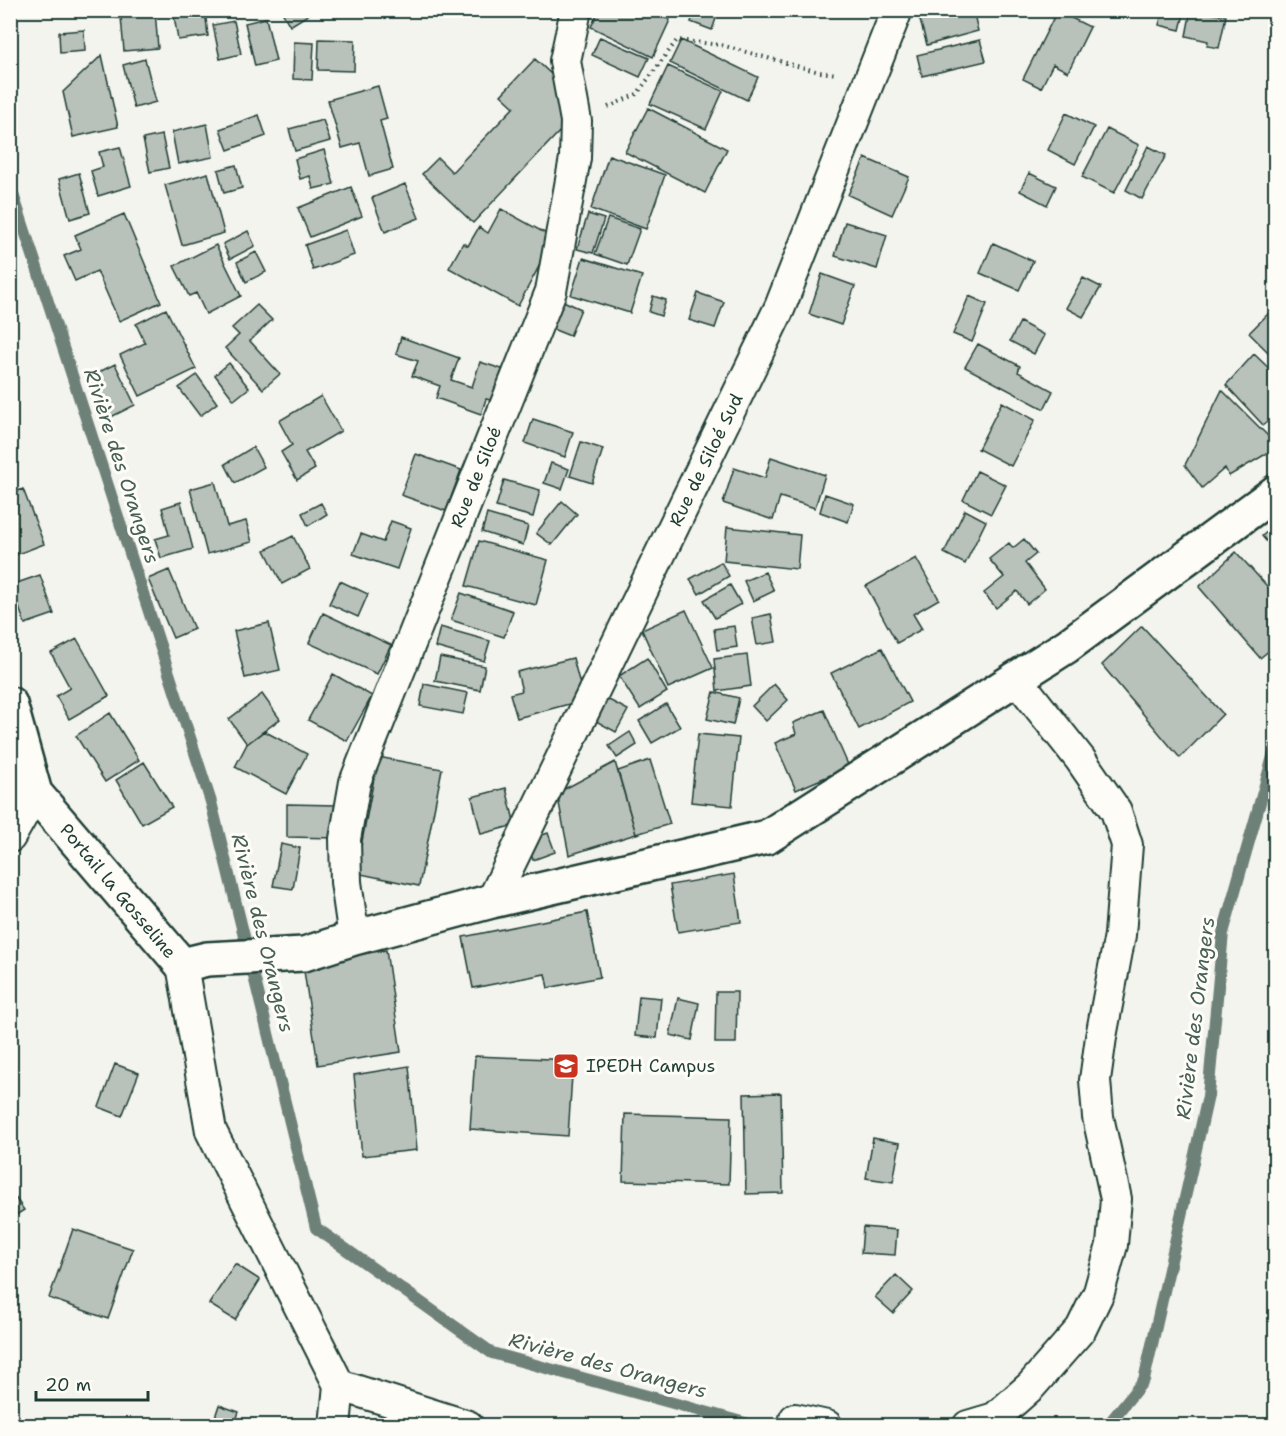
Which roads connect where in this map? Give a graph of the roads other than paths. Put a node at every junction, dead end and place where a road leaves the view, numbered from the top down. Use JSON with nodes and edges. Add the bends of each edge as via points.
{"nodes":[{"id":1,"x":576,"y":10,"type":"edge"},
{"id":2,"x":897,"y":10,"type":"edge"},
{"id":3,"x":1275,"y":492,"type":"edge"},
{"id":4,"x":1016,"y":678,"type":"junction"},
{"id":5,"x":10,"y":704,"type":"edge"},
{"id":6,"x":35,"y":793,"type":"junction"},
{"id":7,"x":10,"y":837,"type":"edge"},
{"id":8,"x":492,"y":901,"type":"junction"},
{"id":9,"x":354,"y":938,"type":"junction"},
{"id":10,"x":194,"y":962,"type":"junction"},
{"id":11,"x":339,"y":1385,"type":"junction"},
{"id":12,"x":795,"y":1419,"type":"dead end"},
{"id":13,"x":335,"y":1425,"type":"edge"},
{"id":14,"x":468,"y":1425,"type":"edge"},
{"id":15,"x":827,"y":1425,"type":"edge"},
{"id":16,"x":968,"y":1425,"type":"edge"}],
"edges":[{"from":1,"to":9,"type":"street","name":"Rue de Siloé","via":[[565,61],[576,121],[575,158],[551,291],[355,782],[345,839]]},
{"from":2,"to":8,"type":"street","name":"Rue de Siloé Sud","via":[[780,307]]},
{"from":3,"to":4,"type":"street","via":[[1067,646]]},
{"from":4,"to":8,"type":"street","via":[[767,837]]},
{"from":4,"to":16,"type":"street","via":[[1116,811],[1127,845],[1120,936],[1095,1080],[1098,1117],[1116,1199],[1112,1245],[1099,1292],[1081,1329],[1031,1386],[995,1418]]},
{"from":5,"to":6,"type":"street","name":"Portail la Gosseline"},
{"from":6,"to":7,"type":"street"},
{"from":6,"to":10,"type":"street","name":"Portail la Gosseline"},
{"from":8,"to":9,"type":"street"},
{"from":9,"to":10,"type":"street","via":[[304,954]]},
{"from":10,"to":11,"type":"street","via":[[211,1131]]},
{"from":11,"to":13,"type":"street"},
{"from":11,"to":14,"type":"street"},
{"from":12,"to":15,"type":"street"}]}
